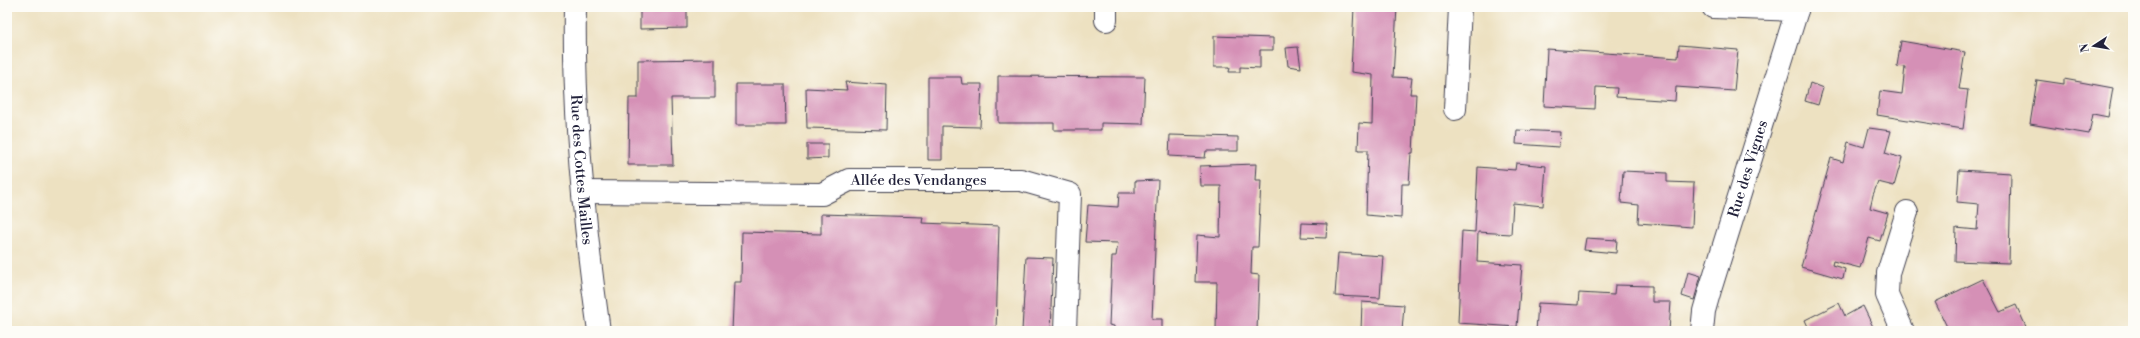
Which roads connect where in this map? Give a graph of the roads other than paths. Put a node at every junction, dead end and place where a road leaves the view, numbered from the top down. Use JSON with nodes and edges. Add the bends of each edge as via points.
{"nodes":[{"id":1,"x":575,"y":7,"type":"edge"},
{"id":2,"x":1460,"y":7,"type":"edge"},
{"id":3,"x":1713,"y":7,"type":"edge"},
{"id":4,"x":1798,"y":9,"type":"edge"},
{"id":5,"x":1455,"y":109,"type":"dead end"},
{"id":6,"x":583,"y":192,"type":"junction"},
{"id":7,"x":1907,"y":212,"type":"dead end"},
{"id":8,"x":599,"y":331,"type":"edge"},
{"id":9,"x":1065,"y":331,"type":"edge"},
{"id":10,"x":1702,"y":331,"type":"edge"},
{"id":11,"x":1903,"y":331,"type":"edge"}],
"edges":[{"from":1,"to":6,"type":"street","name":"Rue des Cottes Mailles","via":[[577,124]]},
{"from":2,"to":5,"type":"street"},
{"from":3,"to":4,"type":"street"},
{"from":4,"to":10,"type":"street","name":"Rue des Vignes","via":[[1710,290]]},
{"from":6,"to":8,"type":"street","name":"Rue des Cottes Mailles"},
{"from":6,"to":9,"type":"street","name":"Allée des Vendanges","via":[[822,194],[850,180],[1021,180],[1070,194]]},
{"from":7,"to":11,"type":"street","via":[[1888,273],[1887,295]]}]}
